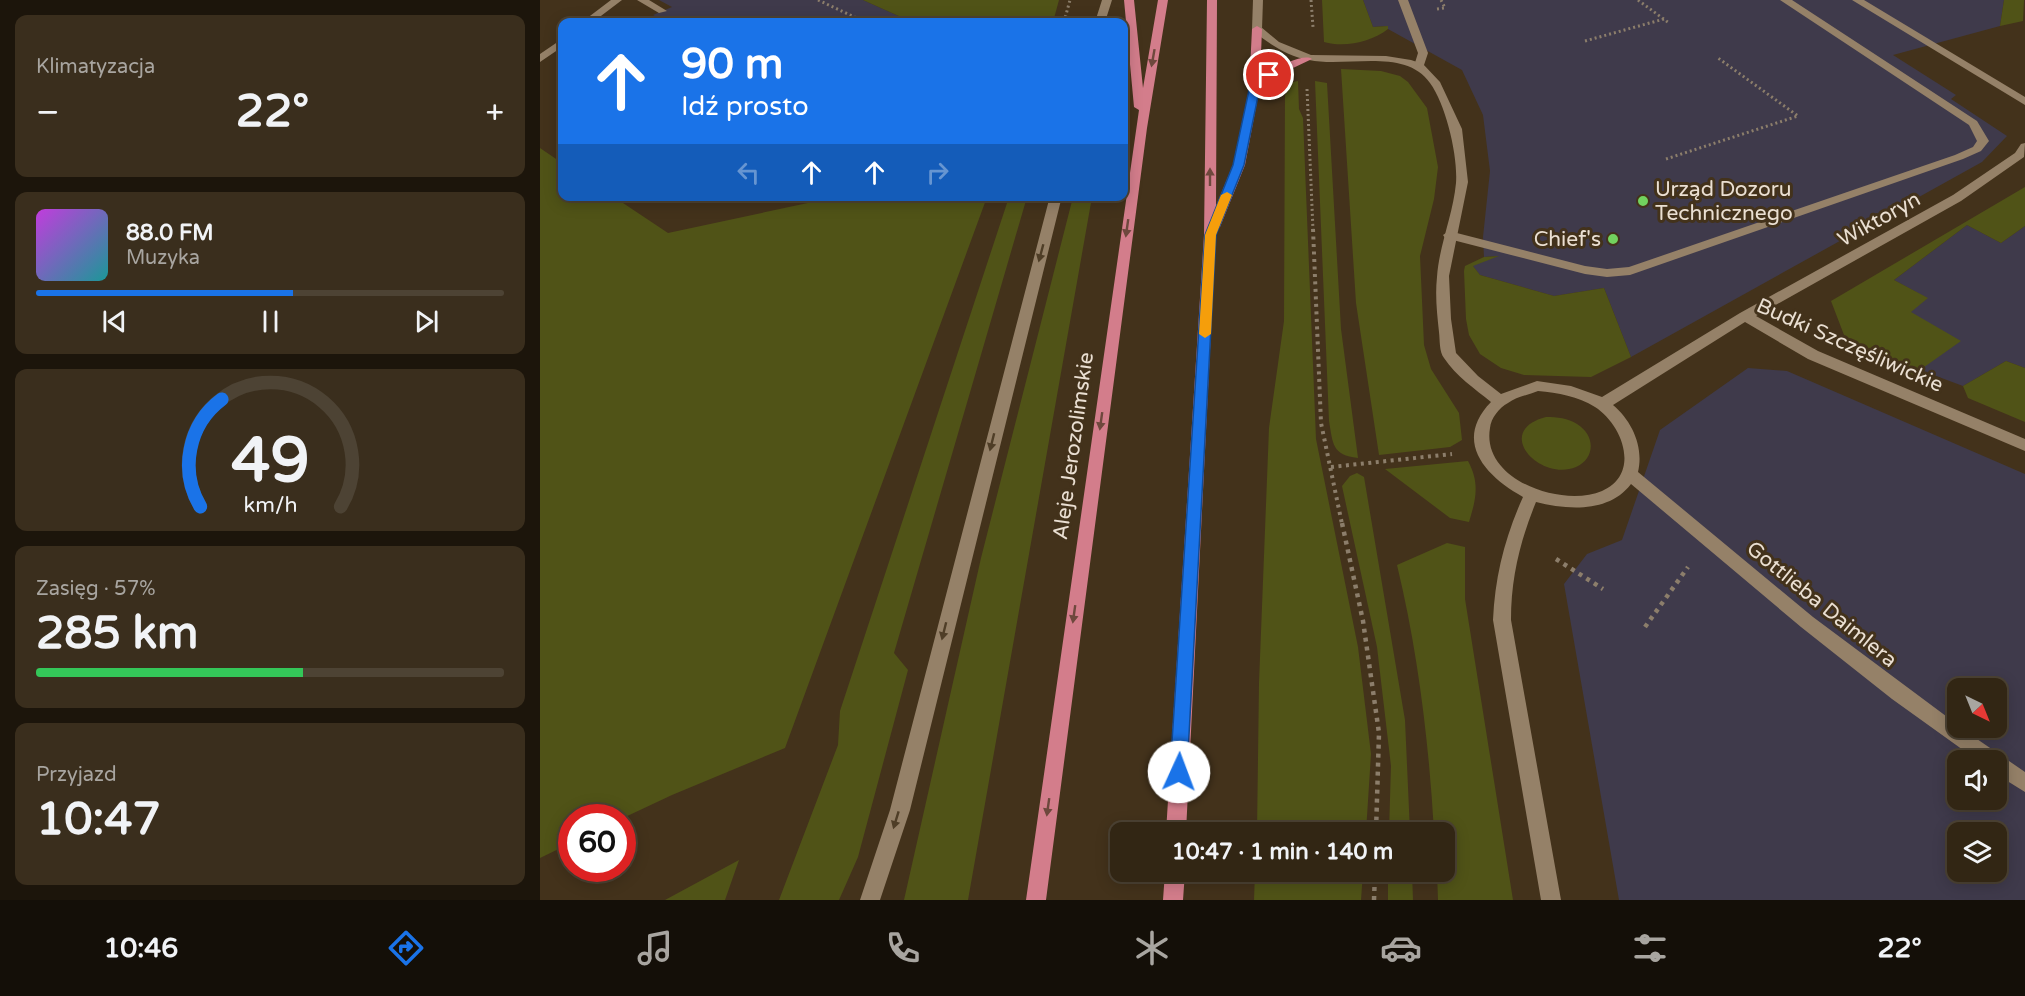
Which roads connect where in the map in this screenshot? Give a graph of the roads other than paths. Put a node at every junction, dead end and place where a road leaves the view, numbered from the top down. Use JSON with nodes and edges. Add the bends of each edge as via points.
{"nodes":[{"id":1,"x":616,"y":0,"type":"edge"},
{"id":2,"x":642,"y":0,"type":"edge"},
{"id":3,"x":1107,"y":0,"type":"edge"},
{"id":4,"x":1129,"y":0,"type":"edge"},
{"id":5,"x":1163,"y":0,"type":"edge"},
{"id":6,"x":1212,"y":0,"type":"edge"},
{"id":7,"x":1258,"y":0,"type":"edge"},
{"id":8,"x":1403,"y":0,"type":"edge"},
{"id":9,"x":1785,"y":0,"type":"edge"},
{"id":10,"x":1857,"y":0,"type":"edge"},
{"id":11,"x":662,"y":11,"type":"dead end"},
{"id":12,"x":592,"y":18,"type":"edge"},
{"id":13,"x":1101,"y":18,"type":"edge"},
{"id":14,"x":1257,"y":29,"type":"junction"},
{"id":15,"x":558,"y":45,"type":"edge"},
{"id":16,"x":540,"y":59,"type":"edge"},
{"id":17,"x":1307,"y":59,"type":"junction"},
{"id":18,"x":1419,"y":66,"type":"junction"},
{"id":19,"x":1254,"y":90,"type":"junction"},
{"id":20,"x":2025,"y":102,"type":"edge"},
{"id":21,"x":1141,"y":128,"type":"junction"},
{"id":22,"x":2025,"y":146,"type":"edge"},
{"id":23,"x":1055,"y":201,"type":"edge"},
{"id":24,"x":1210,"y":235,"type":"junction"},
{"id":25,"x":1449,"y":235,"type":"junction"},
{"id":26,"x":1745,"y":316,"type":"junction"},
{"id":27,"x":1499,"y":400,"type":"junction"},
{"id":28,"x":1603,"y":404,"type":"junction"},
{"id":29,"x":2025,"y":445,"type":"edge"},
{"id":30,"x":1630,"y":474,"type":"junction"},
{"id":31,"x":1531,"y":496,"type":"junction"},
{"id":32,"x":1977,"y":750,"type":"edge"},
{"id":33,"x":2007,"y":771,"type":"edge"},
{"id":34,"x":2025,"y":783,"type":"edge"},
{"id":35,"x":1177,"y":822,"type":"edge"},
{"id":36,"x":1174,"y":882,"type":"edge"},
{"id":37,"x":870,"y":900,"type":"edge"},
{"id":38,"x":1036,"y":900,"type":"edge"},
{"id":39,"x":1173,"y":900,"type":"edge"},
{"id":40,"x":1551,"y":900,"type":"edge"}],
"edges":[{"from":1,"to":12,"type":"street"},
{"from":2,"to":11,"type":"street"},
{"from":3,"to":13,"type":"street"},
{"from":4,"to":21,"type":"main road"},
{"from":5,"to":21,"type":"main road","name":"Aleje Jerozolimskie","one_way":true},
{"from":24,"to":6,"type":"main road","one_way":true},
{"from":7,"to":14,"type":"street"},
{"from":8,"to":18,"type":"street","via":[[1423,53]]},
{"from":9,"to":25,"type":"street","via":[[1973,123],[1983,141],[1977,149],[1959,157],[1630,271],[1585,270]]},
{"from":10,"to":20,"type":"street"},
{"from":14,"to":17,"type":"street","via":[[1271,42]]},
{"from":14,"to":19,"type":"main road"},
{"from":15,"to":16,"type":"street"},
{"from":17,"to":18,"type":"street","via":[[1398,60]]},
{"from":17,"to":19,"type":"main road","via":[[1269,75]]},
{"from":18,"to":25,"type":"street","via":[[1435,82],[1455,129],[1462,182]]},
{"from":19,"to":24,"type":"main road","via":[[1239,165]]},
{"from":21,"to":38,"type":"main road","name":"Aleje Jerozolimskie","one_way":true},
{"from":22,"to":26,"type":"street","name":"Wiktoryn","via":[[2020,155],[1957,198]]},
{"from":23,"to":37,"type":"street","one_way":true,"via":[[900,810]]},
{"from":24,"to":35,"type":"main road"},
{"from":25,"to":27,"type":"street","via":[[1443,276],[1449,355]]},
{"from":26,"to":28,"type":"street","name":"Budki Szczęśliwickie"},
{"from":26,"to":29,"type":"street","name":"Budki Szczęśliwickie","via":[[1813,355]]},
{"from":27,"to":28,"type":"street","via":[[1516,391],[1560,387]]},
{"from":27,"to":31,"type":"street","via":[[1486,414],[1480,431],[1482,450],[1492,468],[1509,484]]},
{"from":28,"to":30,"type":"street","via":[[1620,419],[1631,437],[1634,456]]},
{"from":30,"to":31,"type":"street","via":[[1601,499],[1555,503]]},
{"from":30,"to":32,"type":"street","name":"Gottlieba Daimlera","via":[[1767,590],[1929,717]]},
{"from":31,"to":40,"type":"street","via":[[1510,546],[1502,595],[1503,620]]},
{"from":33,"to":34,"type":"street"},
{"from":36,"to":39,"type":"main road"}]}
